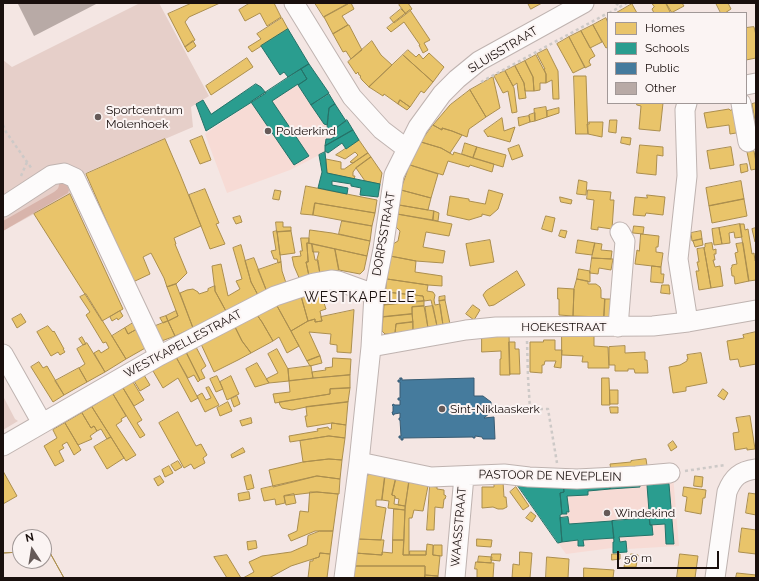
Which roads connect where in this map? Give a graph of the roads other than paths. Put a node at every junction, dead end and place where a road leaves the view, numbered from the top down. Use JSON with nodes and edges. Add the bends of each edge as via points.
{"nodes":[{"id":1,"x":294,"y":3,"type":"edge"},
{"id":2,"x":584,"y":3,"type":"edge"},
{"id":3,"x":687,"y":104,"type":"edge"},
{"id":4,"x":741,"y":104,"type":"edge"},
{"id":5,"x":748,"y":142,"type":"dead end"},
{"id":6,"x":407,"y":149,"type":"junction"},
{"id":7,"x":3,"y":207,"type":"edge"},
{"id":8,"x":620,"y":232,"type":"dead end"},
{"id":9,"x":374,"y":294,"type":"junction"},
{"id":10,"x":756,"y":310,"type":"edge"},
{"id":11,"x":688,"y":322,"type":"junction"},
{"id":12,"x":618,"y":327,"type":"junction"},
{"id":13,"x":371,"y":347,"type":"junction"},
{"id":14,"x":3,"y":354,"type":"edge"},
{"id":15,"x":159,"y":356,"type":"junction"},
{"id":16,"x":42,"y":424,"type":"junction"},
{"id":17,"x":3,"y":446,"type":"edge"},
{"id":18,"x":359,"y":462,"type":"junction"},
{"id":19,"x":748,"y":471,"type":"edge"},
{"id":20,"x":670,"y":473,"type":"road end"},
{"id":21,"x":464,"y":476,"type":"junction"},
{"id":22,"x":344,"y":578,"type":"edge"},
{"id":23,"x":454,"y":578,"type":"edge"},
{"id":24,"x":715,"y":578,"type":"edge"}],
"edges":[{"from":1,"to":6,"type":"street","via":[[352,97],[382,130]]},
{"from":2,"to":6,"type":"street","name":"SLUISSTRAAT","via":[[479,62],[457,79],[442,94],[418,127]]},
{"from":3,"to":11,"type":"street","via":[[687,176],[678,259]]},
{"from":4,"to":5,"type":"street"},
{"from":6,"to":9,"type":"street","name":"DORPSSTRAAT","via":[[394,175]]},
{"from":7,"to":15,"type":"street","via":[[52,175],[64,173],[75,178]]},
{"from":8,"to":12,"type":"street","via":[[625,241]]},
{"from":9,"to":13,"type":"street","name":"DORPSSTRAAT"},
{"from":9,"to":15,"type":"street","name":"WESTKAPELLESTRAAT","via":[[338,281],[314,283],[275,296]]},
{"from":10,"to":11,"type":"street","name":"HOEKESTRAAT"},
{"from":11,"to":12,"type":"street","name":"HOEKESTRAAT"},
{"from":12,"to":13,"type":"street","name":"HOEKESTRAAT","via":[[496,327]]},
{"from":13,"to":18,"type":"street","name":"DORPSSTRAAT"},
{"from":14,"to":16,"type":"street"},
{"from":15,"to":16,"type":"street","name":"WESTKAPELLESTRAAT"},
{"from":16,"to":17,"type":"street","name":"WESTKAPELLESTRAAT"},
{"from":18,"to":21,"type":"street","name":"PASTOOR DE NEVEPLEIN","via":[[431,477]]},
{"from":18,"to":22,"type":"street","name":"DORPSSTRAAT"},
{"from":19,"to":24,"type":"street","via":[[730,484],[727,492]]},
{"from":20,"to":21,"type":"street","name":"PASTOOR DE NEVEPLEIN","via":[[577,479],[504,474]]},
{"from":21,"to":23,"type":"street","name":"WAASSTRAAT"}]}
